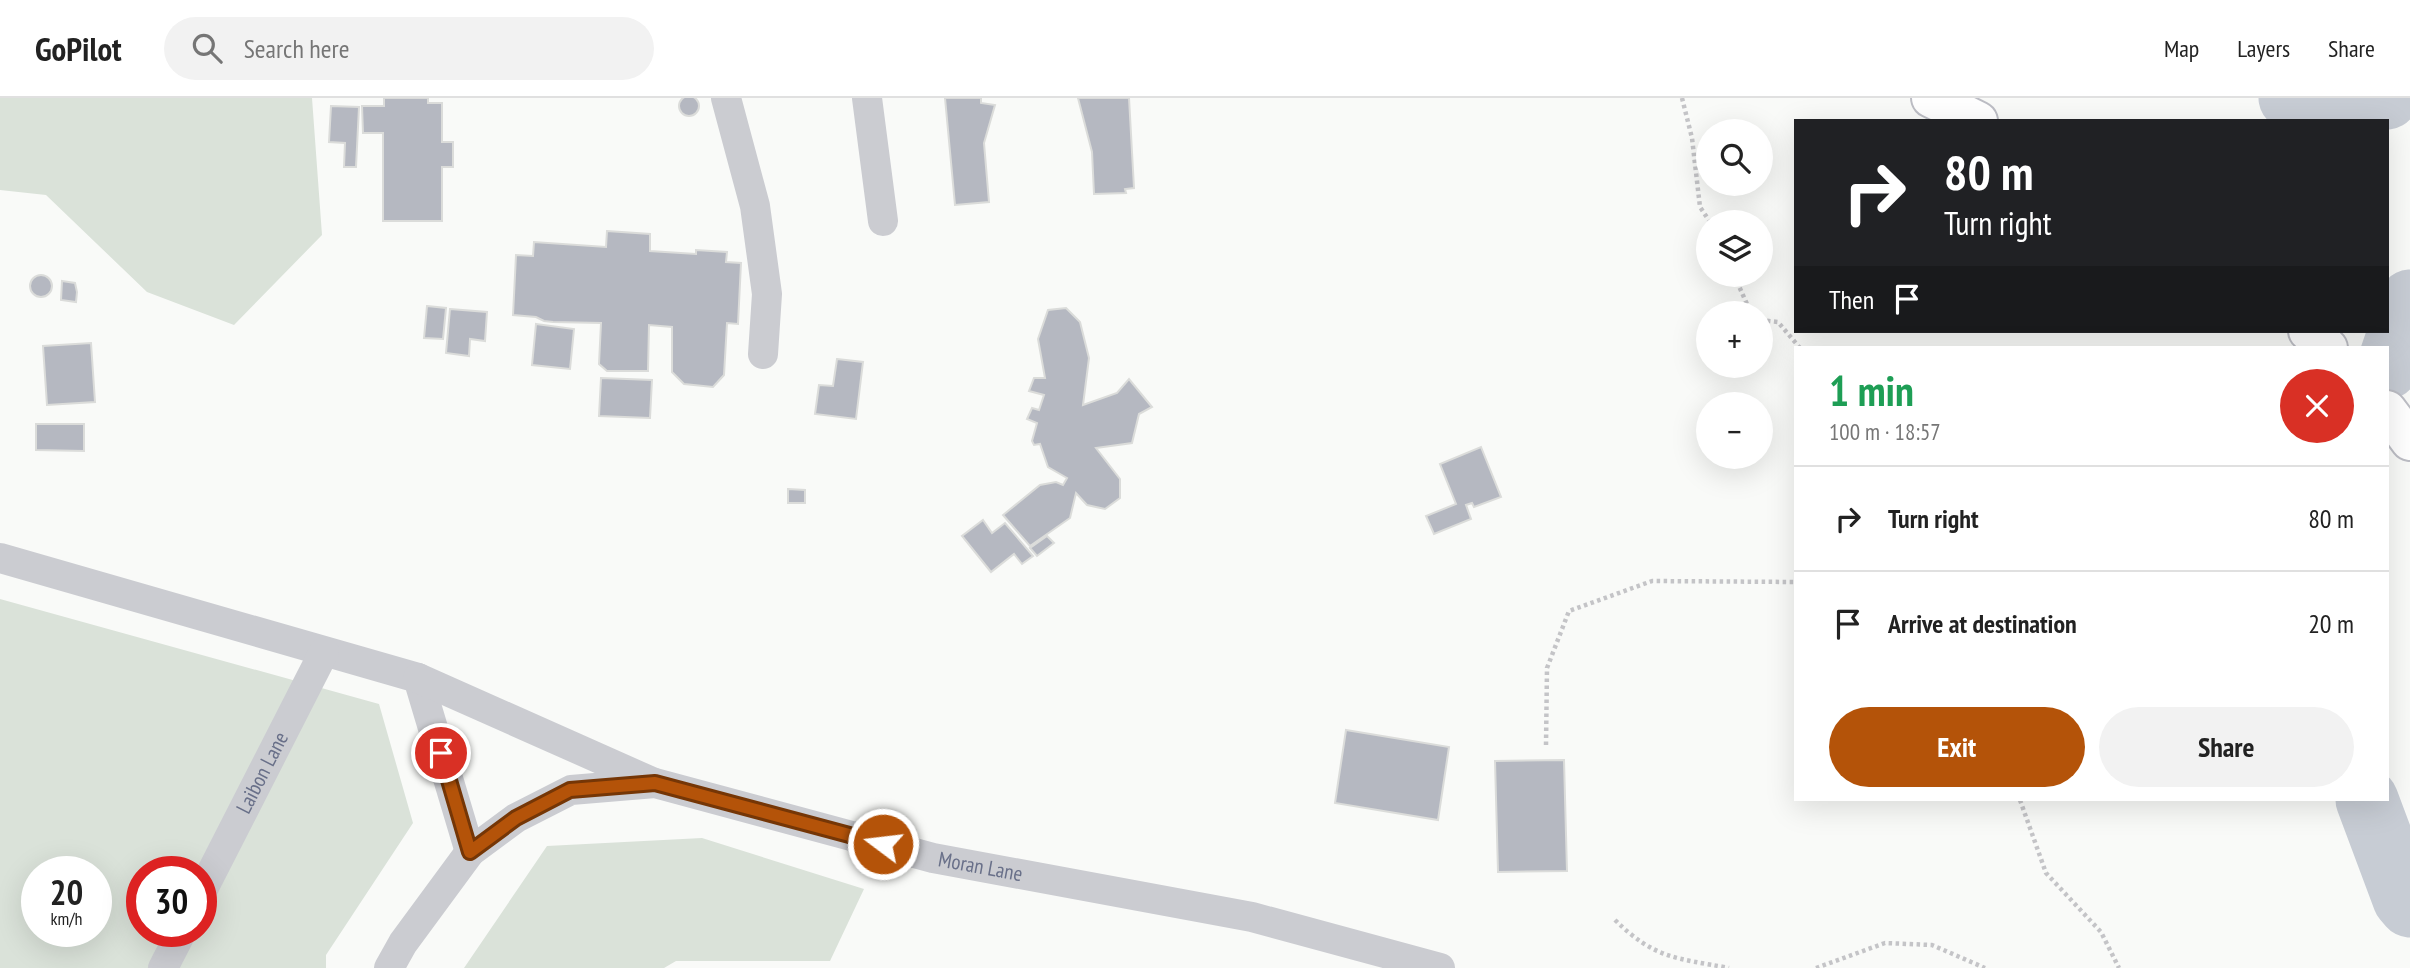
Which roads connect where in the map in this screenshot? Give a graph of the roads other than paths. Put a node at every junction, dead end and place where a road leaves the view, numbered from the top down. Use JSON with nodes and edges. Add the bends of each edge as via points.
{"nodes":[{"id":1,"x":726,"y":98,"type":"edge"},
{"id":2,"x":867,"y":98,"type":"edge"},
{"id":3,"x":1931,"y":98,"type":"edge"},
{"id":4,"x":1974,"y":119,"type":"edge"},
{"id":5,"x":883,"y":221,"type":"dead end"},
{"id":6,"x":2310,"y":333,"type":"edge"},
{"id":7,"x":2326,"y":346,"type":"edge"},
{"id":8,"x":763,"y":354,"type":"dead end"},
{"id":9,"x":0,"y":558,"type":"edge"},
{"id":10,"x":324,"y":652,"type":"junction"},
{"id":11,"x":418,"y":678,"type":"junction"},
{"id":12,"x":655,"y":783,"type":"junction"},
{"id":13,"x":470,"y":852,"type":"junction"},
{"id":14,"x":217,"y":862,"type":"edge"},
{"id":15,"x":174,"y":947,"type":"edge"},
{"id":16,"x":163,"y":968,"type":"edge"},
{"id":17,"x":389,"y":968,"type":"edge"},
{"id":18,"x":1440,"y":968,"type":"edge"}],
"edges":[{"from":1,"to":8,"type":"street","via":[[755,206],[767,294]]},
{"from":2,"to":5,"type":"street"},
{"from":3,"to":4,"type":"street"},
{"from":6,"to":7,"type":"street"},
{"from":9,"to":10,"type":"street"},
{"from":10,"to":11,"type":"street"},
{"from":10,"to":14,"type":"street","name":"Laibon Lane"},
{"from":11,"to":12,"type":"street"},
{"from":11,"to":13,"type":"street"},
{"from":12,"to":13,"type":"street","name":"Moran Lane","via":[[570,790],[516,818]]},
{"from":12,"to":18,"type":"street","name":"Moran Lane","via":[[933,858],[1252,917]]},
{"from":13,"to":17,"type":"street","name":"Moran Lane"},
{"from":15,"to":16,"type":"street"}]}
